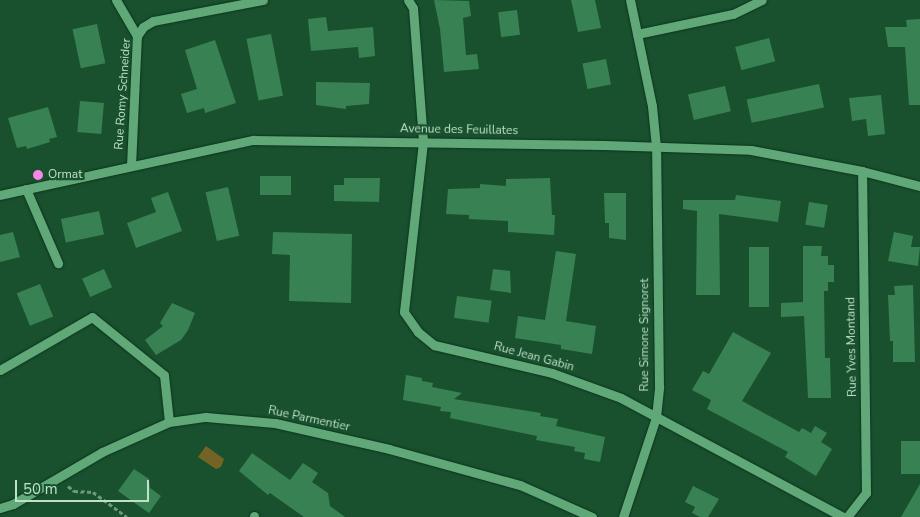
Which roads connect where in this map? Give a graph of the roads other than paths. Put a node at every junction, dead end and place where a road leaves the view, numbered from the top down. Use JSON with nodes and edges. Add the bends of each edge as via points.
{"nodes":[{"id":1,"x":116,"y":0,"type":"edge"},
{"id":2,"x":263,"y":0,"type":"edge"},
{"id":3,"x":408,"y":0,"type":"edge"},
{"id":4,"x":630,"y":0,"type":"edge"},
{"id":5,"x":762,"y":0,"type":"edge"},
{"id":6,"x":637,"y":34,"type":"junction"},
{"id":7,"x":137,"y":36,"type":"junction"},
{"id":8,"x":423,"y":142,"type":"junction"},
{"id":9,"x":656,"y":147,"type":"junction"},
{"id":10,"x":131,"y":166,"type":"junction"},
{"id":11,"x":862,"y":171,"type":"junction"},
{"id":12,"x":920,"y":186,"type":"edge"},
{"id":13,"x":26,"y":189,"type":"junction"},
{"id":14,"x":0,"y":195,"type":"edge"},
{"id":15,"x":58,"y":263,"type":"dead end"},
{"id":16,"x":0,"y":370,"type":"edge"},
{"id":17,"x":656,"y":417,"type":"junction"},
{"id":18,"x":169,"y":422,"type":"junction"},
{"id":19,"x":0,"y":508,"type":"edge"},
{"id":20,"x":592,"y":517,"type":"edge"},
{"id":21,"x":622,"y":517,"type":"edge"},
{"id":22,"x":843,"y":517,"type":"edge"},
{"id":23,"x":847,"y":517,"type":"edge"}],
"edges":[{"from":1,"to":7,"type":"street"},
{"from":2,"to":7,"type":"street","name":"Rue Romy Schneider","via":[[153,21]]},
{"from":3,"to":8,"type":"street","via":[[413,8]]},
{"from":4,"to":6,"type":"street","name":"Rue Simone Signoret"},
{"from":5,"to":6,"type":"street","via":[[733,14]]},
{"from":6,"to":9,"type":"street","name":"Rue Simone Signoret","via":[[652,106]]},
{"from":7,"to":10,"type":"street","name":"Rue Romy Schneider"},
{"from":8,"to":9,"type":"street","name":"Avenue des Feuillates"},
{"from":8,"to":10,"type":"street","name":"Avenue des Feuillates","via":[[253,140]]},
{"from":8,"to":17,"type":"street","name":"Rue Jean Gabin","via":[[404,312],[418,332],[434,345],[552,373],[621,398]]},
{"from":9,"to":11,"type":"street","name":"Avenue des Feuillates","via":[[751,150]]},
{"from":9,"to":17,"type":"street","name":"Rue Simone Signoret","via":[[659,386]]},
{"from":10,"to":13,"type":"street","name":"Avenue des Feuillates"},
{"from":11,"to":12,"type":"street","name":"Avenue des Feuillates"},
{"from":11,"to":23,"type":"street","name":"Rue Yves Montand","via":[[866,493]]},
{"from":13,"to":14,"type":"street","name":"Avenue des Feuillates"},
{"from":13,"to":15,"type":"street"},
{"from":16,"to":18,"type":"street","via":[[92,317],[164,376]]},
{"from":17,"to":21,"type":"street","name":"Rue Simone Signoret"},
{"from":17,"to":22,"type":"street","name":"Rue Jean Gabin"},
{"from":18,"to":19,"type":"street","name":"Rue Parmentier","via":[[102,452],[13,504]]},
{"from":18,"to":20,"type":"street","name":"Rue Parmentier","via":[[206,417],[275,423],[389,449],[520,485]]}]}
